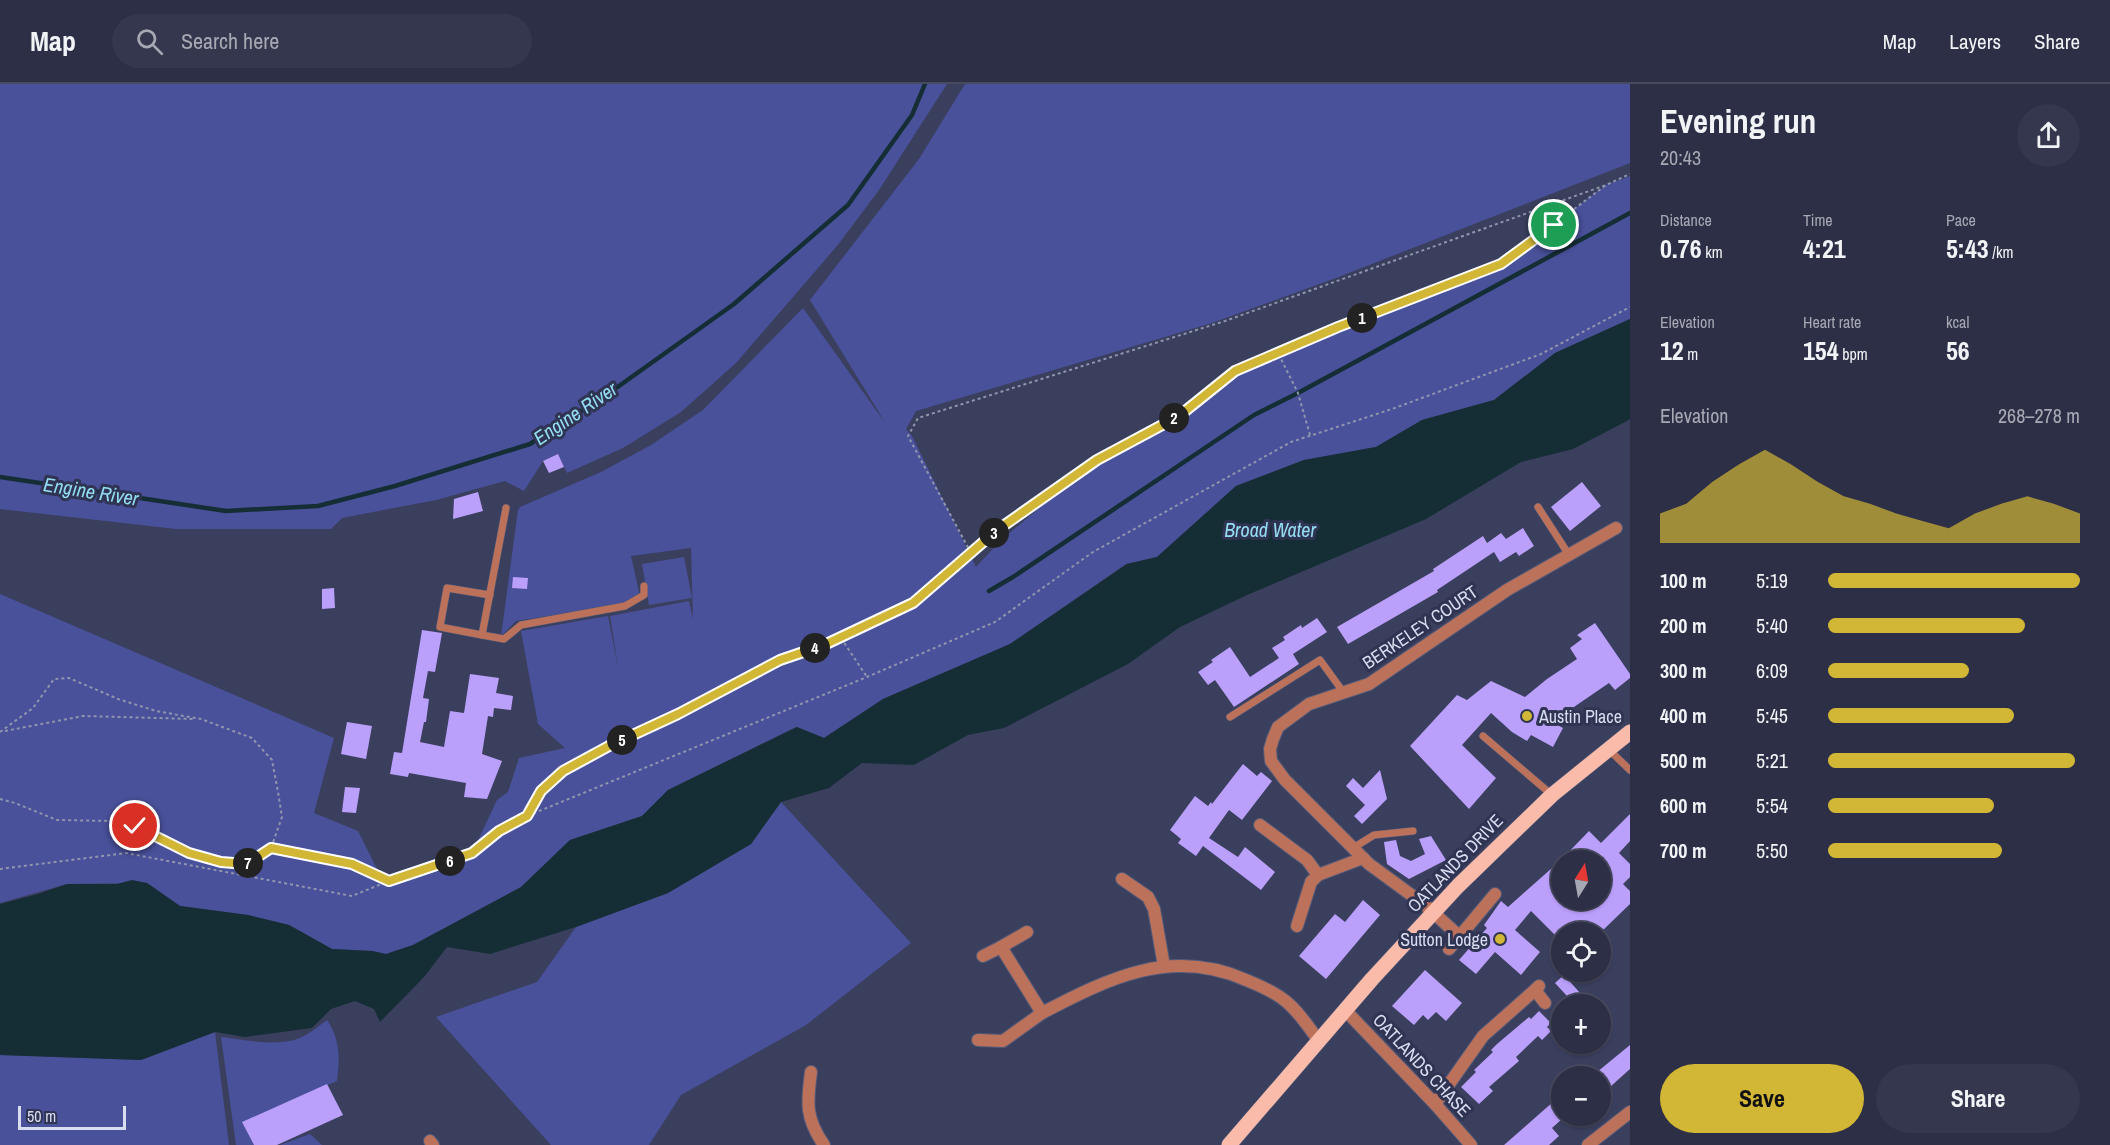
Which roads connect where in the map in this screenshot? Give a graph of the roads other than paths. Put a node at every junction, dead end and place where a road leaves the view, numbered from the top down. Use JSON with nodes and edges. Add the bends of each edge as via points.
{"nodes":[{"id":1,"x":1538,"y":507,"type":"dead end"},
{"id":2,"x":506,"y":508,"type":"dead end"},
{"id":3,"x":1616,"y":528,"type":"dead end"},
{"id":4,"x":1569,"y":555,"type":"junction"},
{"id":5,"x":644,"y":586,"type":"dead end"},
{"id":6,"x":489,"y":595,"type":"junction"},
{"id":7,"x":482,"y":635,"type":"junction"},
{"id":8,"x":1344,"y":693,"type":"junction"},
{"id":9,"x":1230,"y":717,"type":"dead end"},
{"id":10,"x":1630,"y":732,"type":"edge"},
{"id":11,"x":1483,"y":736,"type":"dead end"},
{"id":12,"x":1608,"y":750,"type":"junction"},
{"id":13,"x":1630,"y":770,"type":"edge"},
{"id":14,"x":1552,"y":795,"type":"junction"},
{"id":15,"x":1260,"y":825,"type":"dead end"},
{"id":16,"x":1413,"y":831,"type":"dead end"},
{"id":17,"x":1353,"y":849,"type":"junction"},
{"id":18,"x":1363,"y":858,"type":"junction"},
{"id":19,"x":1318,"y":875,"type":"junction"},
{"id":20,"x":1122,"y":879,"type":"dead end"},
{"id":21,"x":1495,"y":894,"type":"dead end"},
{"id":22,"x":1432,"y":913,"type":"junction"},
{"id":23,"x":1298,"y":926,"type":"dead end"},
{"id":24,"x":1027,"y":932,"type":"dead end"},
{"id":25,"x":1459,"y":936,"type":"junction"},
{"id":26,"x":1000,"y":947,"type":"junction"},
{"id":27,"x":1449,"y":949,"type":"dead end"},
{"id":28,"x":983,"y":956,"type":"dead end"},
{"id":29,"x":1164,"y":966,"type":"junction"},
{"id":30,"x":1545,"y":1003,"type":"dead end"},
{"id":31,"x":1345,"y":1010,"type":"junction"},
{"id":32,"x":1042,"y":1013,"type":"junction"},
{"id":33,"x":978,"y":1040,"type":"dead end"},
{"id":34,"x":1319,"y":1041,"type":"junction"},
{"id":35,"x":811,"y":1072,"type":"dead end"},
{"id":36,"x":1435,"y":1104,"type":"junction"},
{"id":37,"x":1630,"y":1112,"type":"edge"},
{"id":38,"x":824,"y":1145,"type":"edge"},
{"id":39,"x":1229,"y":1145,"type":"edge"},
{"id":40,"x":1471,"y":1145,"type":"edge"},
{"id":41,"x":1588,"y":1145,"type":"edge"}],
"edges":[{"from":1,"to":4,"type":"lane"},
{"from":2,"to":6,"type":"lane"},
{"from":3,"to":4,"type":"street","name":"BERKELEY COURT"},
{"from":4,"to":8,"type":"street","name":"BERKELEY COURT","via":[[1507,590],[1369,684]]},
{"from":5,"to":7,"type":"lane","via":[[644,595],[625,606],[521,625],[504,639]]},
{"from":6,"to":7,"type":"lane"},
{"from":6,"to":7,"type":"lane","via":[[447,588],[440,627]]},
{"from":8,"to":9,"type":"lane","via":[[1320,660]]},
{"from":8,"to":17,"type":"street","name":"BERKELEY COURT","via":[[1309,704],[1278,727],[1271,760],[1285,780]]},
{"from":10,"to":12,"type":"main road","name":"OATLANDS DRIVE"},
{"from":11,"to":14,"type":"lane"},
{"from":12,"to":13,"type":"lane"},
{"from":12,"to":14,"type":"main road","name":"OATLANDS DRIVE"},
{"from":14,"to":22,"type":"main road","name":"OATLANDS DRIVE"},
{"from":15,"to":19,"type":"street","via":[[1307,860]]},
{"from":16,"to":17,"type":"lane","via":[[1374,835]]},
{"from":17,"to":18,"type":"street","name":"BERKELEY COURT"},
{"from":18,"to":19,"type":"street"},
{"from":18,"to":22,"type":"street","name":"BERKELEY COURT"},
{"from":19,"to":23,"type":"street","via":[[1311,882]]},
{"from":20,"to":29,"type":"street","via":[[1148,897],[1154,909]]},
{"from":21,"to":25,"type":"street"},
{"from":22,"to":25,"type":"street","name":"BERKELEY COURT"},
{"from":22,"to":31,"type":"main road","name":"OATLANDS DRIVE"},
{"from":24,"to":26,"type":"street"},
{"from":25,"to":27,"type":"street"},
{"from":26,"to":28,"type":"street"},
{"from":26,"to":32,"type":"street"},
{"from":29,"to":32,"type":"street","via":[[1093,986]]},
{"from":29,"to":34,"type":"street","via":[[1197,966],[1230,973],[1262,987],[1289,1004]]},
{"from":30,"to":36,"type":"street","via":[[1537,987],[1483,1036]]},
{"from":31,"to":34,"type":"main road","name":"OATLANDS DRIVE"},
{"from":31,"to":36,"type":"street","name":"OATLANDS CHASE"},
{"from":32,"to":33,"type":"street","via":[[1003,1041]]},
{"from":34,"to":39,"type":"main road","name":"OATLANDS DRIVE"},
{"from":35,"to":38,"type":"street","via":[[807,1103],[816,1134]]},
{"from":36,"to":40,"type":"street","name":"OATLANDS CHASE"},
{"from":37,"to":41,"type":"street"}]}
